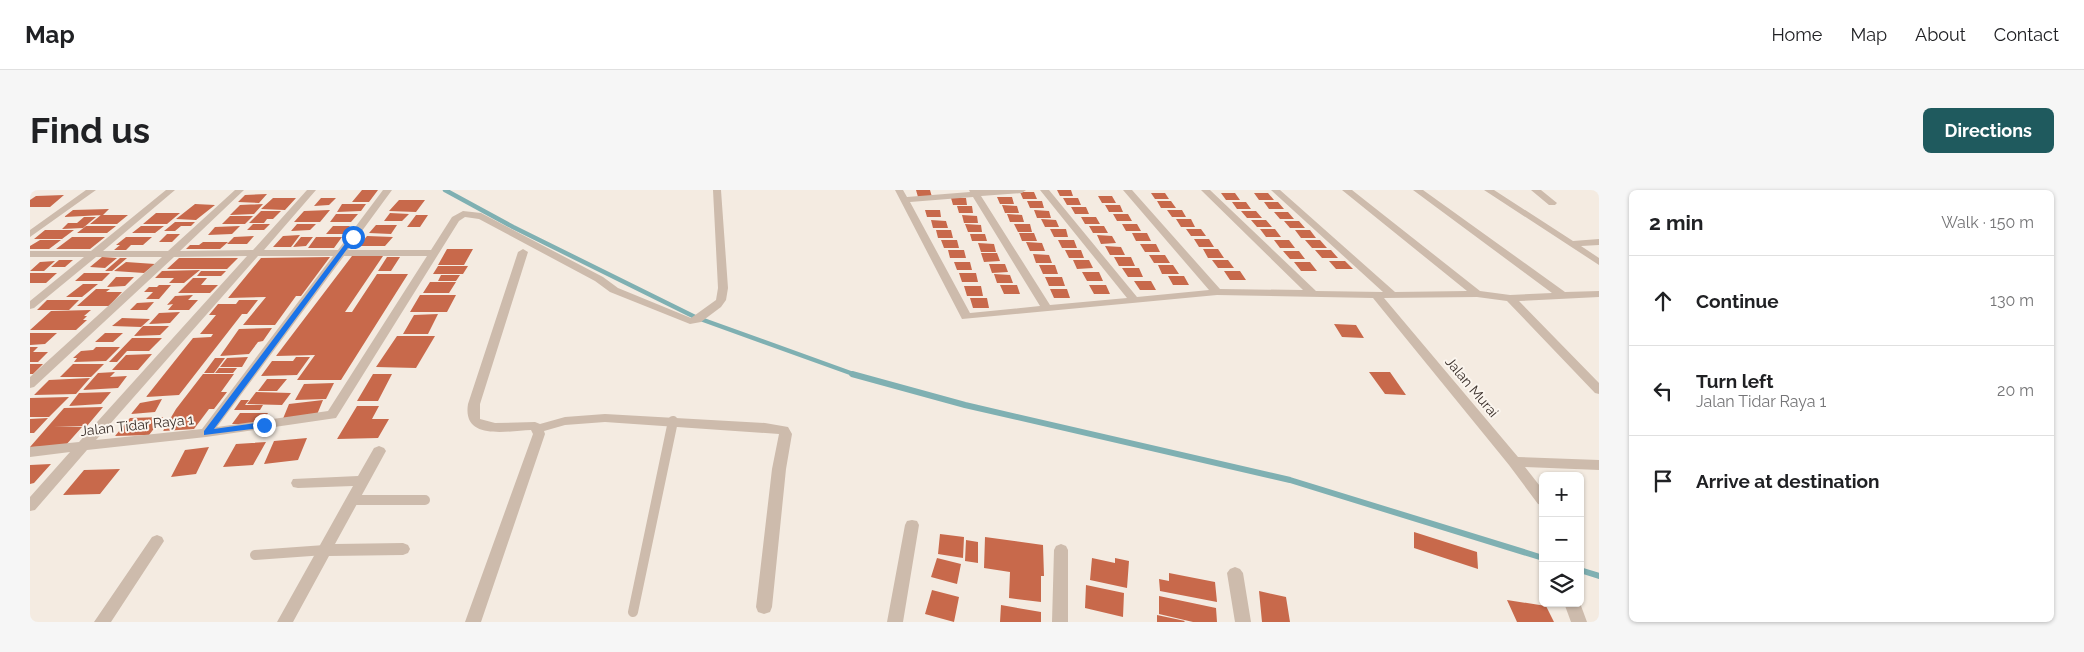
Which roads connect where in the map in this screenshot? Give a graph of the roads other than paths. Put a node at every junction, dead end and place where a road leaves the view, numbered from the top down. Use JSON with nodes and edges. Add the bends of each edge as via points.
{"nodes":[{"id":1,"x":92,"y":190,"type":"edge"},
{"id":2,"x":171,"y":190,"type":"edge"},
{"id":3,"x":240,"y":190,"type":"edge"},
{"id":4,"x":312,"y":190,"type":"edge"},
{"id":5,"x":388,"y":190,"type":"edge"},
{"id":6,"x":899,"y":190,"type":"edge"},
{"id":7,"x":1022,"y":190,"type":"edge"},
{"id":8,"x":1044,"y":190,"type":"edge"},
{"id":9,"x":1127,"y":190,"type":"edge"},
{"id":10,"x":1205,"y":190,"type":"edge"},
{"id":11,"x":1275,"y":190,"type":"edge"},
{"id":12,"x":1346,"y":190,"type":"edge"},
{"id":13,"x":1417,"y":190,"type":"edge"},
{"id":14,"x":1488,"y":190,"type":"edge"},
{"id":15,"x":1534,"y":190,"type":"edge"},
{"id":16,"x":718,"y":191,"type":"edge"},
{"id":17,"x":974,"y":192,"type":"edge"},
{"id":18,"x":903,"y":200,"type":"junction"},
{"id":19,"x":1552,"y":203,"type":"dead end"},
{"id":20,"x":30,"y":234,"type":"edge"},
{"id":21,"x":1599,"y":242,"type":"edge"},
{"id":22,"x":1571,"y":244,"type":"junction"},
{"id":23,"x":523,"y":252,"type":"dead end"},
{"id":24,"x":341,"y":253,"type":"junction"},
{"id":25,"x":433,"y":253,"type":"junction"},
{"id":26,"x":30,"y":254,"type":"edge"},
{"id":27,"x":93,"y":254,"type":"junction"},
{"id":28,"x":173,"y":254,"type":"junction"},
{"id":29,"x":255,"y":254,"type":"junction"},
{"id":30,"x":1599,"y":262,"type":"edge"},
{"id":31,"x":1217,"y":292,"type":"junction"},
{"id":32,"x":1312,"y":293,"type":"junction"},
{"id":33,"x":1477,"y":294,"type":"junction"},
{"id":34,"x":1599,"y":294,"type":"edge"},
{"id":35,"x":1376,"y":295,"type":"junction"},
{"id":36,"x":1393,"y":295,"type":"junction"},
{"id":37,"x":1564,"y":297,"type":"junction"},
{"id":38,"x":1510,"y":298,"type":"junction"},
{"id":39,"x":1134,"y":300,"type":"junction"},
{"id":40,"x":30,"y":306,"type":"edge"},
{"id":41,"x":1046,"y":308,"type":"junction"},
{"id":42,"x":30,"y":384,"type":"edge"},
{"id":43,"x":1599,"y":390,"type":"edge"},
{"id":44,"x":673,"y":421,"type":"junction"},
{"id":45,"x":538,"y":429,"type":"junction"},
{"id":46,"x":206,"y":433,"type":"junction"},
{"id":47,"x":82,"y":446,"type":"junction"},
{"id":48,"x":379,"y":451,"type":"dead end"},
{"id":49,"x":30,"y":452,"type":"edge"},
{"id":50,"x":1514,"y":462,"type":"junction"},
{"id":51,"x":1599,"y":465,"type":"edge"},
{"id":52,"x":363,"y":481,"type":"junction"},
{"id":53,"x":298,"y":483,"type":"dead end"},
{"id":54,"x":1539,"y":495,"type":"edge"},
{"id":55,"x":352,"y":500,"type":"junction"},
{"id":56,"x":425,"y":500,"type":"dead end"},
{"id":57,"x":30,"y":506,"type":"edge"},
{"id":58,"x":912,"y":525,"type":"dead end"},
{"id":59,"x":157,"y":541,"type":"dead end"},
{"id":60,"x":403,"y":549,"type":"dead end"},
{"id":61,"x":325,"y":550,"type":"junction"},
{"id":62,"x":1061,"y":550,"type":"dead end"},
{"id":63,"x":255,"y":555,"type":"dead end"},
{"id":64,"x":1235,"y":573,"type":"dead end"},
{"id":65,"x":764,"y":607,"type":"dead end"},
{"id":66,"x":1573,"y":607,"type":"edge"},
{"id":67,"x":633,"y":612,"type":"dead end"},
{"id":68,"x":102,"y":622,"type":"edge"},
{"id":69,"x":285,"y":622,"type":"edge"},
{"id":70,"x":472,"y":622,"type":"edge"},
{"id":71,"x":896,"y":622,"type":"edge"},
{"id":72,"x":1060,"y":622,"type":"edge"},
{"id":73,"x":1243,"y":622,"type":"edge"},
{"id":74,"x":1579,"y":622,"type":"edge"}],
"edges":[{"from":1,"to":20,"type":"street"},
{"from":2,"to":27,"type":"street"},
{"from":3,"to":28,"type":"street"},
{"from":4,"to":29,"type":"street"},
{"from":5,"to":24,"type":"street"},
{"from":6,"to":18,"type":"street"},
{"from":7,"to":17,"type":"street"},
{"from":8,"to":39,"type":"street"},
{"from":9,"to":31,"type":"street"},
{"from":10,"to":32,"type":"street"},
{"from":11,"to":36,"type":"street"},
{"from":12,"to":33,"type":"street"},
{"from":13,"to":37,"type":"street"},
{"from":14,"to":22,"type":"street"},
{"from":15,"to":19,"type":"street"},
{"from":16,"to":25,"type":"street","via":[[723,288],[720,300],[697,320],[684,320],[614,290],[479,215],[457,216]]},
{"from":17,"to":18,"type":"street"},
{"from":17,"to":41,"type":"street"},
{"from":18,"to":41,"type":"street","via":[[966,317]]},
{"from":21,"to":22,"type":"street"},
{"from":22,"to":30,"type":"street"},
{"from":23,"to":45,"type":"street","via":[[474,404],[473,418],[477,424],[486,426],[531,426]]},
{"from":24,"to":25,"type":"street"},
{"from":24,"to":29,"type":"street"},
{"from":24,"to":46,"type":"street"},
{"from":25,"to":46,"type":"street","name":"Jalan Tidar Raya 1","via":[[336,412],[328,417]]},
{"from":26,"to":27,"type":"street"},
{"from":27,"to":28,"type":"street"},
{"from":27,"to":40,"type":"street"},
{"from":28,"to":29,"type":"street"},
{"from":28,"to":42,"type":"street"},
{"from":29,"to":47,"type":"street"},
{"from":31,"to":32,"type":"street"},
{"from":31,"to":39,"type":"street"},
{"from":32,"to":35,"type":"street"},
{"from":33,"to":36,"type":"street"},
{"from":33,"to":38,"type":"street"},
{"from":34,"to":37,"type":"street"},
{"from":35,"to":36,"type":"street"},
{"from":35,"to":50,"type":"street","name":"Jalan Murai"},
{"from":37,"to":38,"type":"street"},
{"from":38,"to":43,"type":"street"},
{"from":39,"to":41,"type":"street"},
{"from":44,"to":45,"type":"street","via":[[587,419]]},
{"from":44,"to":65,"type":"street","via":[[765,427],[784,430],[786,434],[779,469]]},
{"from":44,"to":67,"type":"lane"},
{"from":45,"to":70,"type":"street","via":[[538,442]]},
{"from":46,"to":47,"type":"street","name":"Jalan Tidar Raya 1"},
{"from":47,"to":49,"type":"street","name":"Jalan Tidar Raya 1"},
{"from":47,"to":57,"type":"street"},
{"from":48,"to":52,"type":"street"},
{"from":50,"to":51,"type":"street"},
{"from":50,"to":54,"type":"street","name":"Jalan Murai"},
{"from":52,"to":53,"type":"street"},
{"from":52,"to":55,"type":"street"},
{"from":55,"to":56,"type":"lane"},
{"from":55,"to":61,"type":"street"},
{"from":58,"to":71,"type":"street"},
{"from":59,"to":68,"type":"street"},
{"from":60,"to":61,"type":"street"},
{"from":61,"to":63,"type":"lane"},
{"from":61,"to":69,"type":"street"},
{"from":62,"to":72,"type":"street"},
{"from":64,"to":73,"type":"street"},
{"from":66,"to":74,"type":"street"}]}
